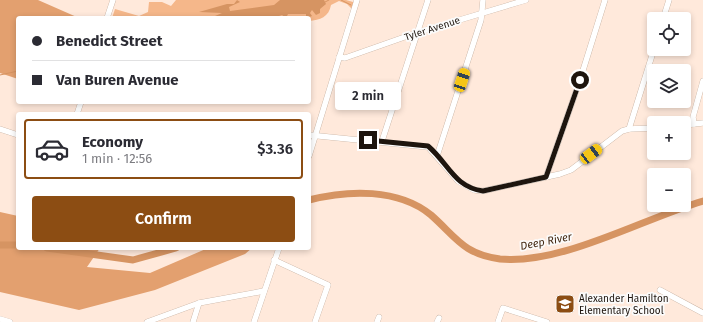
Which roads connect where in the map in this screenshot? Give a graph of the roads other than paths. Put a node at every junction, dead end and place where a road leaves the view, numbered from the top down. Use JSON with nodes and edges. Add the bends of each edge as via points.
{"nodes":[{"id":1,"x":113,"y":0,"type":"edge"},
{"id":2,"x":356,"y":0,"type":"edge"},
{"id":3,"x":428,"y":0,"type":"edge"},
{"id":4,"x":483,"y":0,"type":"edge"},
{"id":5,"x":526,"y":0,"type":"edge"},
{"id":6,"x":605,"y":0,"type":"edge"},
{"id":7,"x":669,"y":0,"type":"edge"},
{"id":8,"x":482,"y":12,"type":"junction"},
{"id":9,"x":665,"y":12,"type":"edge"},
{"id":10,"x":109,"y":16,"type":"edge"},
{"id":11,"x":416,"y":33,"type":"junction"},
{"id":12,"x":652,"y":56,"type":"edge"},
{"id":13,"x":339,"y":57,"type":"junction"},
{"id":14,"x":703,"y":81,"type":"edge"},
{"id":15,"x":703,"y":122,"type":"edge"},
{"id":16,"x":691,"y":124,"type":"edge"},
{"id":17,"x":694,"y":124,"type":"junction"},
{"id":18,"x":647,"y":128,"type":"edge"},
{"id":19,"x":0,"y":129,"type":"edge"},
{"id":20,"x":628,"y":129,"type":"junction"},
{"id":21,"x":16,"y":135,"type":"edge"},
{"id":22,"x":312,"y":135,"type":"edge"},
{"id":23,"x":382,"y":141,"type":"junction"},
{"id":24,"x":437,"y":156,"type":"junction"},
{"id":25,"x":546,"y":177,"type":"junction"},
{"id":26,"x":278,"y":250,"type":"edge"},
{"id":27,"x":274,"y":260,"type":"junction"},
{"id":28,"x":660,"y":290,"type":"dead end"},
{"id":29,"x":264,"y":291,"type":"junction"},
{"id":30,"x":199,"y":303,"type":"junction"},
{"id":31,"x":703,"y":313,"type":"edge"},
{"id":32,"x":0,"y":319,"type":"edge"},
{"id":33,"x":9,"y":322,"type":"edge"},
{"id":34,"x":147,"y":322,"type":"edge"},
{"id":35,"x":193,"y":322,"type":"edge"},
{"id":36,"x":254,"y":322,"type":"edge"},
{"id":37,"x":314,"y":322,"type":"edge"},
{"id":38,"x":498,"y":322,"type":"edge"},
{"id":39,"x":547,"y":322,"type":"edge"}],
"edges":[{"from":1,"to":10,"type":"street"},
{"from":2,"to":13,"type":"street"},
{"from":3,"to":11,"type":"street"},
{"from":4,"to":8,"type":"street"},
{"from":5,"to":8,"type":"street","name":"Tyler Avenue"},
{"from":6,"to":25,"type":"street"},
{"from":7,"to":9,"type":"street"},
{"from":8,"to":11,"type":"street","name":"Tyler Avenue"},
{"from":8,"to":24,"type":"street"},
{"from":11,"to":13,"type":"street","name":"Tyler Avenue","via":[[345,58]]},
{"from":11,"to":23,"type":"street"},
{"from":12,"to":20,"type":"street"},
{"from":13,"to":22,"type":"street"},
{"from":14,"to":17,"type":"street","via":[[693,117]]},
{"from":15,"to":17,"type":"street"},
{"from":16,"to":17,"type":"street"},
{"from":18,"to":20,"type":"street"},
{"from":19,"to":21,"type":"street"},
{"from":20,"to":25,"type":"street","via":[[571,170]]},
{"from":22,"to":23,"type":"street"},
{"from":23,"to":24,"type":"street","via":[[428,146]]},
{"from":24,"to":25,"type":"street","via":[[458,181],[474,190],[483,191]]},
{"from":26,"to":27,"type":"street"},
{"from":27,"to":29,"type":"street"},
{"from":27,"to":37,"type":"street","via":[[328,285]]},
{"from":28,"to":31,"type":"street"},
{"from":29,"to":30,"type":"street"},
{"from":29,"to":36,"type":"street"},
{"from":30,"to":34,"type":"street"},
{"from":30,"to":35,"type":"street"},
{"from":32,"to":33,"type":"street"},
{"from":38,"to":39,"type":"street","via":[[503,308]]}]}
